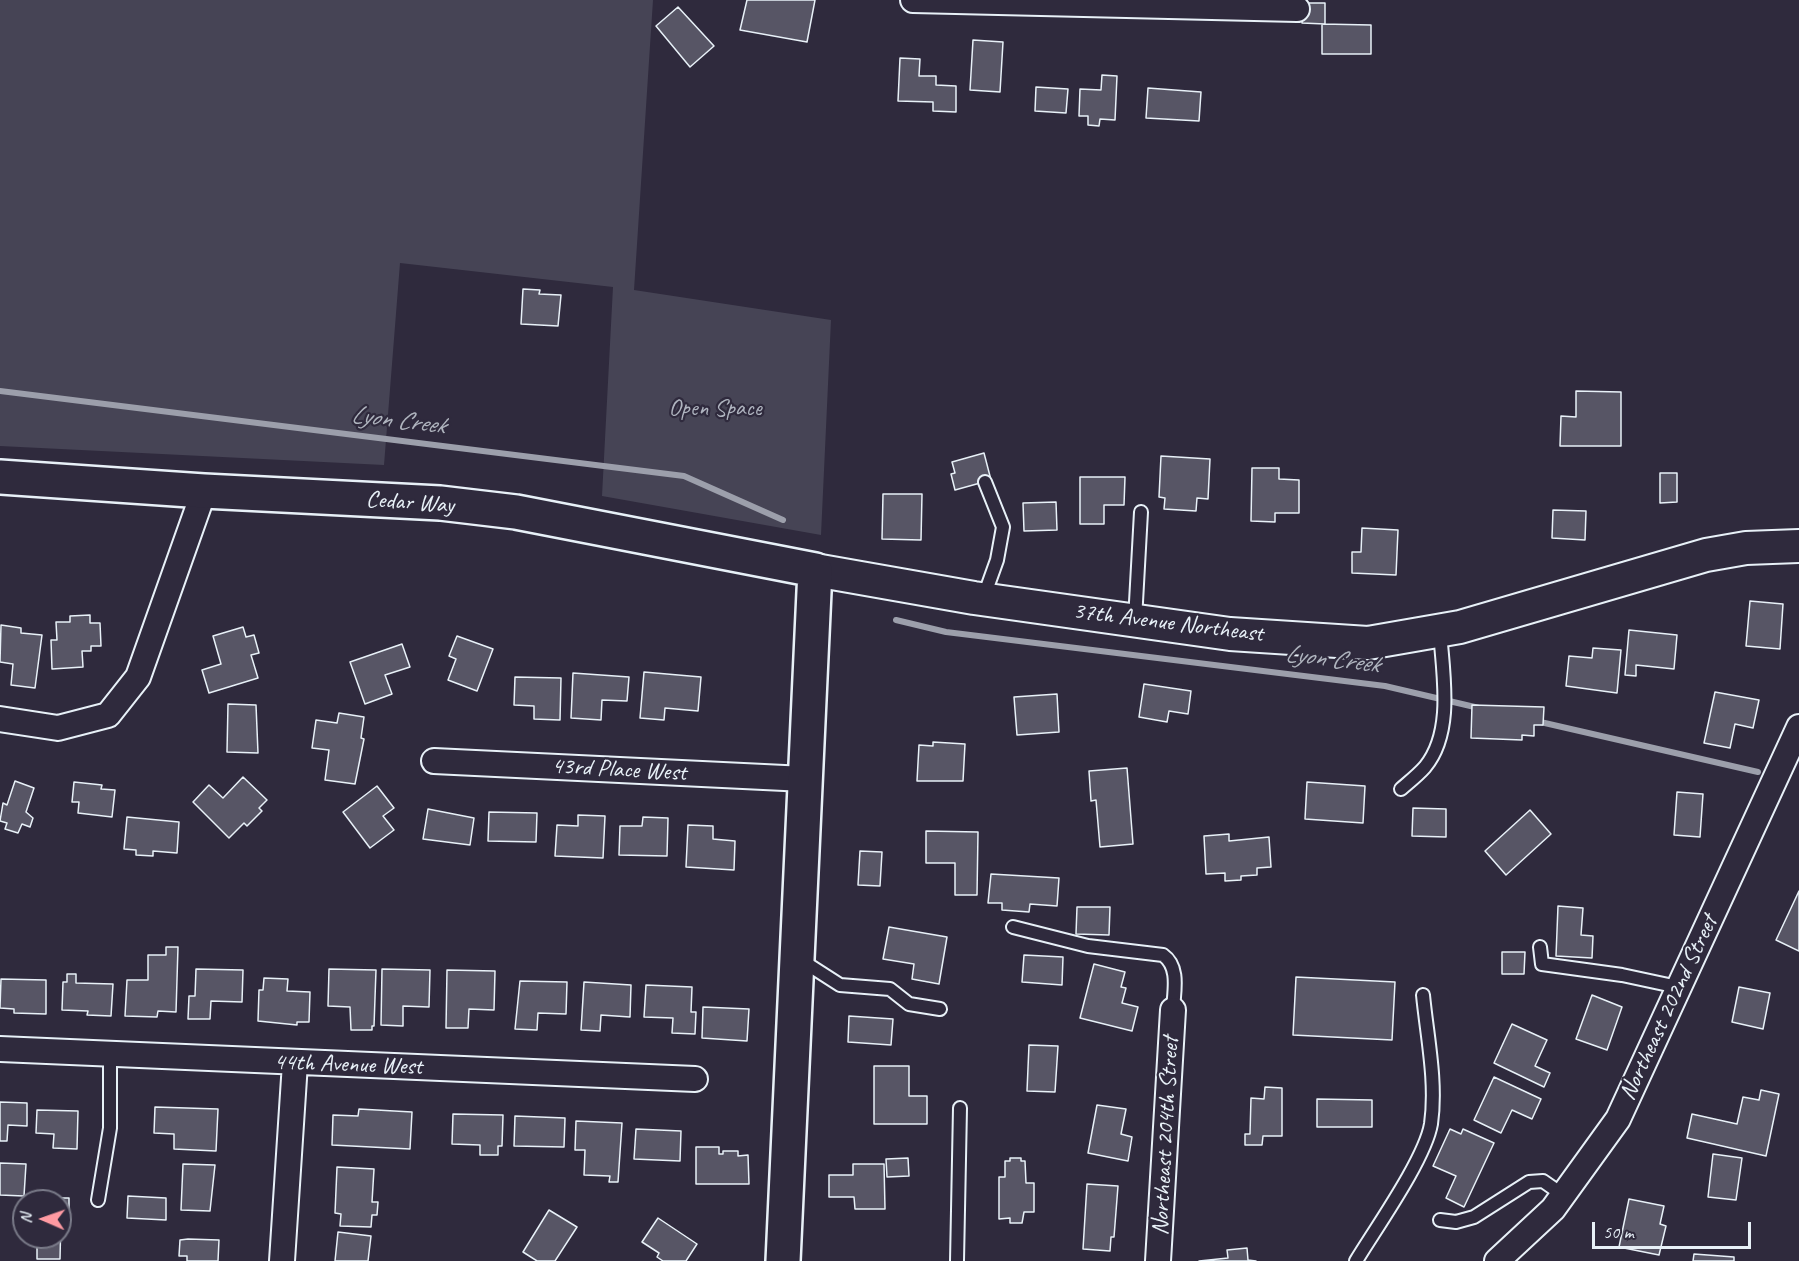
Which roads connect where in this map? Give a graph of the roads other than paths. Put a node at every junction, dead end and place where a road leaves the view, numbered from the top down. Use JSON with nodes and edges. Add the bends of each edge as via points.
{"nodes":[{"id":1,"x":913,"y":0,"type":"edge"},
{"id":2,"x":1297,"y":9,"type":"dead end"},
{"id":3,"x":0,"y":477,"type":"edge"},
{"id":4,"x":986,"y":482,"type":"dead end"},
{"id":5,"x":204,"y":491,"type":"junction"},
{"id":6,"x":1141,"y":512,"type":"dead end"},
{"id":7,"x":1799,"y":546,"type":"edge"},
{"id":8,"x":815,"y":570,"type":"junction"},
{"id":9,"x":983,"y":600,"type":"junction"},
{"id":10,"x":1135,"y":621,"type":"junction"},
{"id":11,"x":1440,"y":630,"type":"junction"},
{"id":12,"x":0,"y":719,"type":"edge"},
{"id":13,"x":1799,"y":727,"type":"edge"},
{"id":14,"x":434,"y":760,"type":"dead end"},
{"id":15,"x":804,"y":779,"type":"junction"},
{"id":16,"x":1401,"y":789,"type":"dead end"},
{"id":17,"x":1013,"y":927,"type":"dead end"},
{"id":18,"x":1540,"y":947,"type":"dead end"},
{"id":19,"x":798,"y":958,"type":"junction"},
{"id":20,"x":1678,"y":987,"type":"junction"},
{"id":21,"x":1423,"y":994,"type":"dead end"},
{"id":22,"x":940,"y":1009,"type":"dead end"},
{"id":23,"x":1173,"y":1010,"type":"joint"},
{"id":24,"x":0,"y":1049,"type":"edge"},
{"id":25,"x":111,"y":1053,"type":"junction"},
{"id":26,"x":294,"y":1064,"type":"junction"},
{"id":27,"x":695,"y":1079,"type":"dead end"},
{"id":28,"x":960,"y":1108,"type":"dead end"},
{"id":29,"x":1563,"y":1195,"type":"junction"},
{"id":30,"x":98,"y":1200,"type":"dead end"},
{"id":31,"x":1440,"y":1220,"type":"dead end"},
{"id":32,"x":282,"y":1261,"type":"edge"},
{"id":33,"x":783,"y":1261,"type":"edge"},
{"id":34,"x":957,"y":1261,"type":"edge"},
{"id":35,"x":1158,"y":1261,"type":"edge"},
{"id":36,"x":1356,"y":1261,"type":"edge"},
{"id":37,"x":1497,"y":1261,"type":"edge"}],
"edges":[{"from":1,"to":2,"type":"street"},
{"from":3,"to":5,"type":"main road","name":"Cedar Way"},
{"from":4,"to":9,"type":"lane","via":[[1003,527]]},
{"from":5,"to":8,"type":"main road","name":"Cedar Way","via":[[440,503],[516,512]]},
{"from":5,"to":12,"type":"street","via":[[138,677],[127,695],[108,715],[58,728]]},
{"from":6,"to":10,"type":"lane"},
{"from":7,"to":11,"type":"street","name":"37th Avenue Northeast","via":[[1746,548],[1706,555]]},
{"from":8,"to":9,"type":"street","name":"37th Avenue Northeast"},
{"from":8,"to":15,"type":"main road"},
{"from":9,"to":10,"type":"street","name":"37th Avenue Northeast"},
{"from":10,"to":11,"type":"street","name":"37th Avenue Northeast","via":[[1230,634],[1368,643]]},
{"from":11,"to":16,"type":"lane","via":[[1443,716],[1439,740],[1426,766]]},
{"from":13,"to":20,"type":"street","name":"Northeast 202nd Street"},
{"from":14,"to":15,"type":"street","name":"43rd Place West"},
{"from":15,"to":19,"type":"main road"},
{"from":17,"to":23,"type":"lane","via":[[1089,946],[1163,955],[1174,968]]},
{"from":18,"to":20,"type":"lane","via":[[1542,964]]},
{"from":19,"to":22,"type":"lane","via":[[840,985],[890,989],[909,1004]]},
{"from":19,"to":33,"type":"main road"},
{"from":20,"to":29,"type":"street","name":"Northeast 202nd Street","via":[[1618,1119]]},
{"from":21,"to":36,"type":"lane","via":[[1432,1092],[1431,1125],[1422,1151]]},
{"from":23,"to":35,"type":"street","name":"Northeast 204th Street"},
{"from":24,"to":25,"type":"street","name":"44th Avenue West"},
{"from":25,"to":26,"type":"street","name":"44th Avenue West"},
{"from":25,"to":30,"type":"lane","via":[[110,1128]]},
{"from":26,"to":27,"type":"street","name":"44th Avenue West"},
{"from":26,"to":32,"type":"street"},
{"from":28,"to":34,"type":"lane"},
{"from":29,"to":31,"type":"lane","via":[[1543,1181],[1529,1182],[1474,1217],[1456,1222]]},
{"from":29,"to":37,"type":"street","name":"Northeast 202nd Street"}]}
